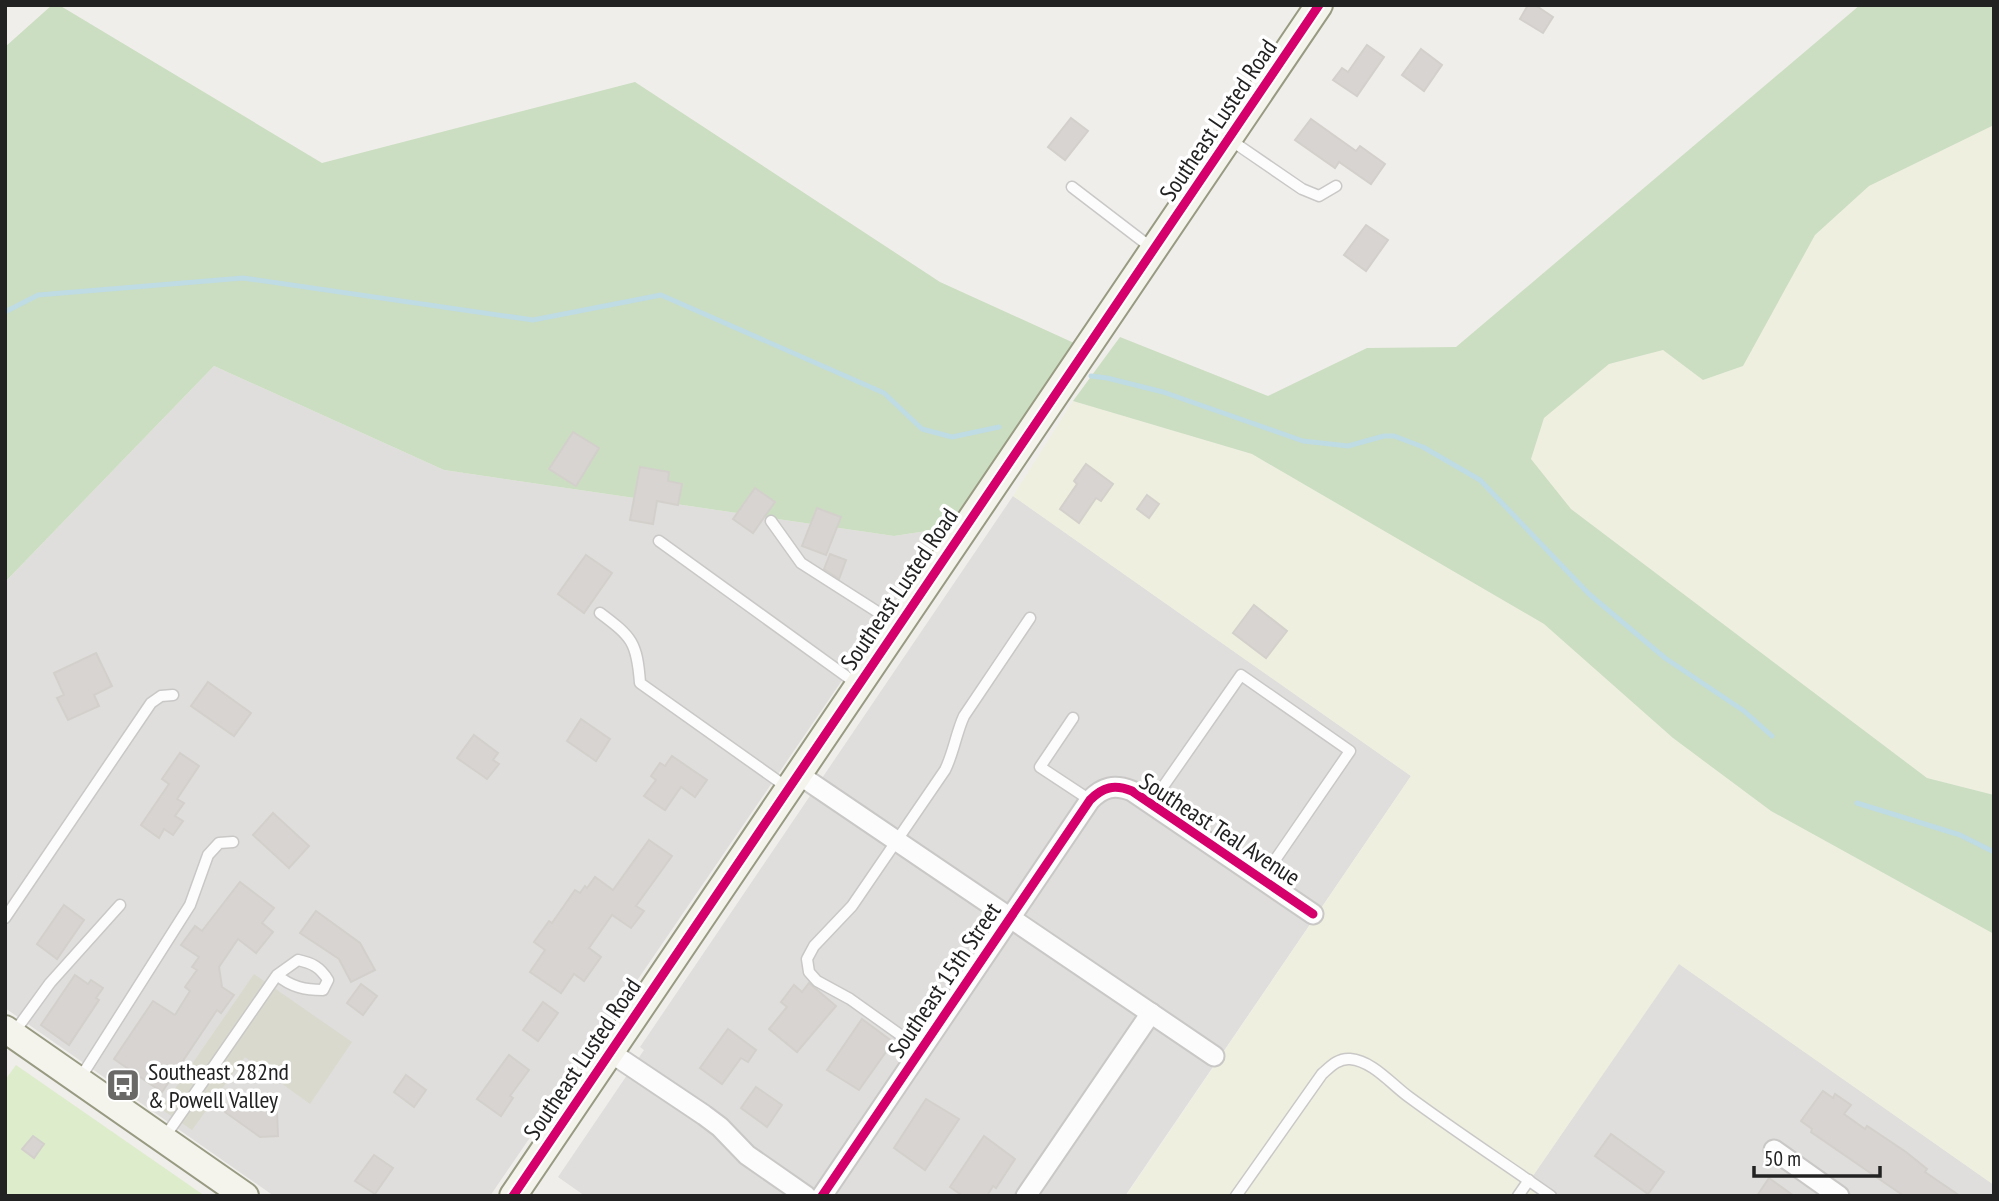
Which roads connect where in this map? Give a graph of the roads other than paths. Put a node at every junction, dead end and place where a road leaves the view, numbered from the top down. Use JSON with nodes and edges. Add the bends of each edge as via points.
{"nodes":[{"id":1,"x":1319,"y":5,"type":"edge"},
{"id":2,"x":1229,"y":138,"type":"junction"},
{"id":3,"x":1336,"y":186,"type":"dead end"},
{"id":4,"x":1072,"y":187,"type":"dead end"},
{"id":5,"x":1153,"y":250,"type":"junction"},
{"id":6,"x":771,"y":521,"type":"dead end"},
{"id":7,"x":659,"y":541,"type":"dead end"},
{"id":8,"x":600,"y":613,"type":"dead end"},
{"id":9,"x":1030,"y":618,"type":"dead end"},
{"id":10,"x":898,"y":625,"type":"junction"},
{"id":11,"x":858,"y":684,"type":"junction"},
{"id":12,"x":173,"y":695,"type":"dead end"},
{"id":13,"x":1073,"y":718,"type":"dead end"},
{"id":14,"x":793,"y":781,"type":"junction"},
{"id":15,"x":1096,"y":794,"type":"junction"},
{"id":16,"x":1151,"y":804,"type":"junction"},
{"id":17,"x":897,"y":840,"type":"junction"},
{"id":18,"x":233,"y":842,"type":"dead end"},
{"id":19,"x":1262,"y":879,"type":"junction"},
{"id":20,"x":120,"y":905,"type":"dead end"},
{"id":21,"x":1313,"y":914,"type":"dead end"},
{"id":22,"x":1009,"y":917,"type":"junction"},
{"id":23,"x":5,"y":918,"type":"edge"},
{"id":24,"x":278,"y":975,"type":"junction"},
{"id":25,"x":1151,"y":1013,"type":"junction"},
{"id":26,"x":8,"y":1036,"type":"edge"},
{"id":27,"x":920,"y":1049,"type":"junction"},
{"id":28,"x":610,"y":1052,"type":"junction"},
{"id":29,"x":1214,"y":1056,"type":"dead end"},
{"id":30,"x":79,"y":1080,"type":"junction"},
{"id":31,"x":164,"y":1139,"type":"junction"},
{"id":32,"x":1774,"y":1150,"type":"dead end"},
{"id":33,"x":1529,"y":1180,"type":"junction"},
{"id":34,"x":245,"y":1196,"type":"edge"},
{"id":35,"x":513,"y":1196,"type":"edge"},
{"id":36,"x":806,"y":1196,"type":"edge"},
{"id":37,"x":822,"y":1196,"type":"edge"},
{"id":38,"x":1026,"y":1196,"type":"edge"},
{"id":39,"x":1236,"y":1196,"type":"edge"},
{"id":40,"x":1518,"y":1196,"type":"edge"},
{"id":41,"x":1551,"y":1196,"type":"edge"},
{"id":42,"x":1839,"y":1196,"type":"edge"}],
"edges":[{"from":1,"to":2,"type":"main road","name":"Southeast Lusted Road"},
{"from":2,"to":3,"type":"lane","via":[[1303,189],[1319,196]]},
{"from":2,"to":5,"type":"main road","name":"Southeast Lusted Road"},
{"from":4,"to":5,"type":"lane"},
{"from":5,"to":10,"type":"main road","name":"Southeast Lusted Road"},
{"from":6,"to":10,"type":"lane","via":[[801,563]]},
{"from":7,"to":11,"type":"lane"},
{"from":8,"to":14,"type":"lane","via":[[625,632],[638,655],[640,683]]},
{"from":9,"to":17,"type":"lane","via":[[964,716],[948,763]]},
{"from":10,"to":11,"type":"main road","name":"Southeast Lusted Road"},
{"from":11,"to":14,"type":"main road","name":"Southeast Lusted Road"},
{"from":12,"to":23,"type":"lane","via":[[151,702]]},
{"from":13,"to":15,"type":"lane","via":[[1040,766]]},
{"from":14,"to":17,"type":"street"},
{"from":14,"to":28,"type":"main road","name":"Southeast Lusted Road"},
{"from":15,"to":16,"type":"street","name":"Southeast Teal Avenue","via":[[1109,787],[1123,788]]},
{"from":15,"to":22,"type":"street","name":"Southeast 15th Street"},
{"from":16,"to":19,"type":"street","name":"Southeast Teal Avenue"},
{"from":16,"to":19,"type":"lane","via":[[1241,675],[1350,751]]},
{"from":17,"to":22,"type":"street"},
{"from":17,"to":27,"type":"lane","via":[[852,906],[807,959],[809,972],[817,981]]},
{"from":18,"to":30,"type":"lane","via":[[219,843],[208,855],[190,905]]},
{"from":19,"to":21,"type":"street","name":"Southeast Teal Avenue"},
{"from":20,"to":26,"type":"lane"},
{"from":22,"to":25,"type":"street"},
{"from":22,"to":27,"type":"street","name":"Southeast 15th Street"},
{"from":24,"to":24,"type":"lane","via":[[298,960],[321,969],[328,980],[323,990],[307,990]]},
{"from":24,"to":31,"type":"lane"},
{"from":25,"to":29,"type":"street"},
{"from":25,"to":38,"type":"street"},
{"from":26,"to":30,"type":"main road"},
{"from":27,"to":37,"type":"street","name":"Southeast 15th Street"},
{"from":28,"to":35,"type":"main road","name":"Southeast Lusted Road"},
{"from":28,"to":36,"type":"street","via":[[704,1115],[747,1155]]},
{"from":30,"to":31,"type":"main road"},
{"from":31,"to":34,"type":"main road"},
{"from":32,"to":42,"type":"street"},
{"from":33,"to":39,"type":"lane","via":[[1380,1073],[1349,1059],[1322,1074]]},
{"from":33,"to":40,"type":"lane"},
{"from":33,"to":41,"type":"lane"}]}
